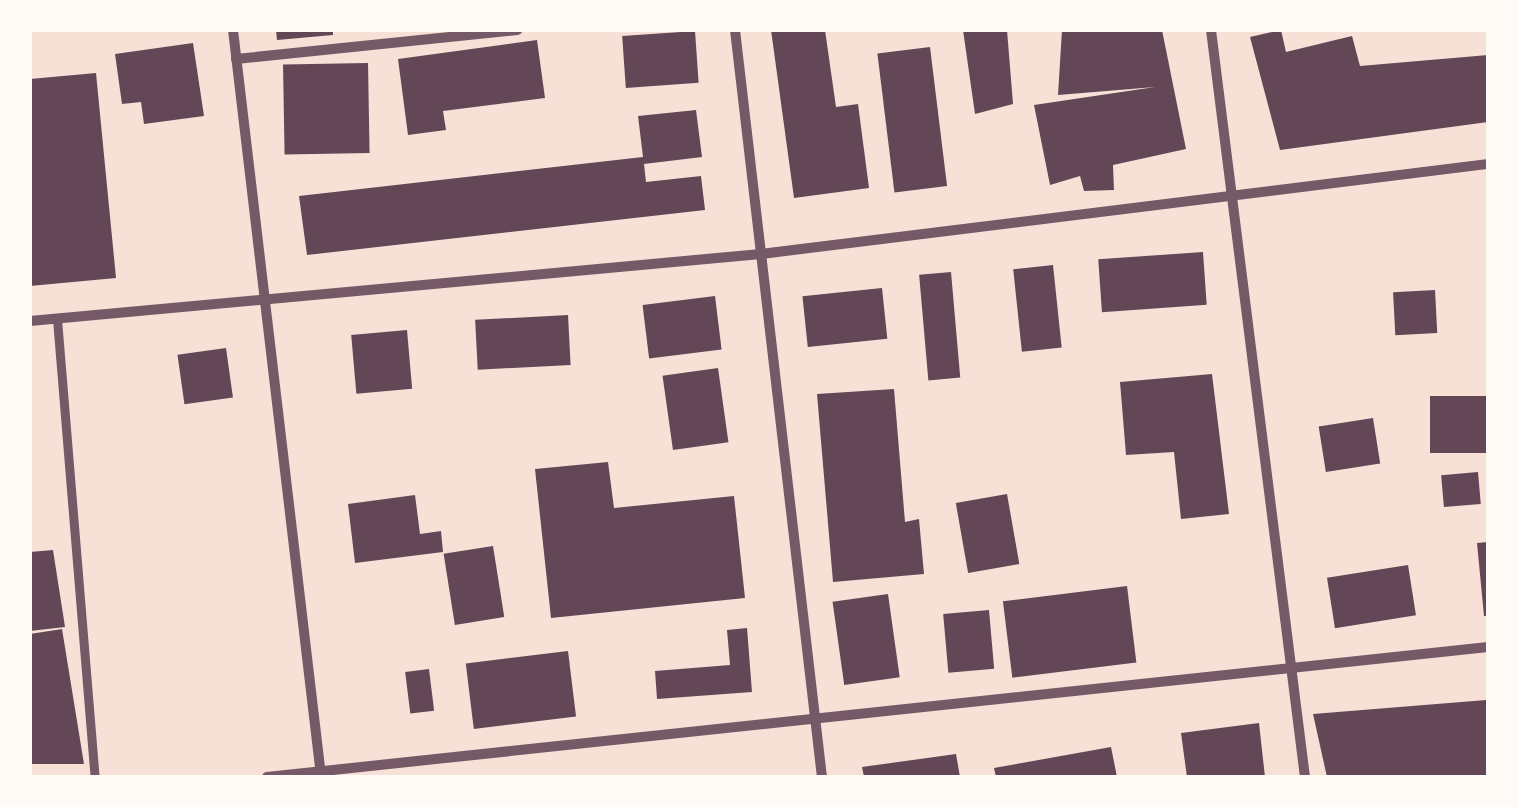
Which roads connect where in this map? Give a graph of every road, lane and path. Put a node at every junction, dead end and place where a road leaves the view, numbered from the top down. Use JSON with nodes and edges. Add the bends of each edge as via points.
{"nodes":[{"id":1,"x":233,"y":30,"type":"edge"},
{"id":2,"x":518,"y":30,"type":"edge"},
{"id":3,"x":735,"y":30,"type":"edge"},
{"id":4,"x":1211,"y":30,"type":"edge"},
{"id":5,"x":236,"y":59,"type":"junction"},
{"id":6,"x":1488,"y":164,"type":"edge"},
{"id":7,"x":1232,"y":195,"type":"junction"},
{"id":8,"x":761,"y":254,"type":"junction"},
{"id":9,"x":258,"y":297,"type":"junction"},
{"id":10,"x":56,"y":318,"type":"junction"},
{"id":11,"x":30,"y":322,"type":"edge"},
{"id":12,"x":1488,"y":647,"type":"edge"},
{"id":13,"x":1291,"y":665,"type":"junction"},
{"id":14,"x":814,"y":717,"type":"junction"},
{"id":15,"x":321,"y":774,"type":"edge"},
{"id":16,"x":95,"y":777,"type":"edge"},
{"id":17,"x":267,"y":777,"type":"edge"},
{"id":18,"x":822,"y":777,"type":"edge"},
{"id":19,"x":1305,"y":777,"type":"edge"}],
"edges":[{"from":1,"to":5,"type":"street"},
{"from":2,"to":5,"type":"street"},
{"from":3,"to":8,"type":"street"},
{"from":4,"to":7,"type":"street"},
{"from":5,"to":9,"type":"street"},
{"from":6,"to":7,"type":"street"},
{"from":7,"to":8,"type":"street"},
{"from":7,"to":13,"type":"street"},
{"from":8,"to":9,"type":"street"},
{"from":8,"to":14,"type":"street"},
{"from":9,"to":10,"type":"street"},
{"from":9,"to":15,"type":"street"},
{"from":10,"to":11,"type":"street"},
{"from":10,"to":16,"type":"street"},
{"from":12,"to":13,"type":"street"},
{"from":13,"to":14,"type":"street"},
{"from":13,"to":19,"type":"street"},
{"from":14,"to":15,"type":"street"},
{"from":14,"to":18,"type":"street"},
{"from":15,"to":17,"type":"street"}]}
